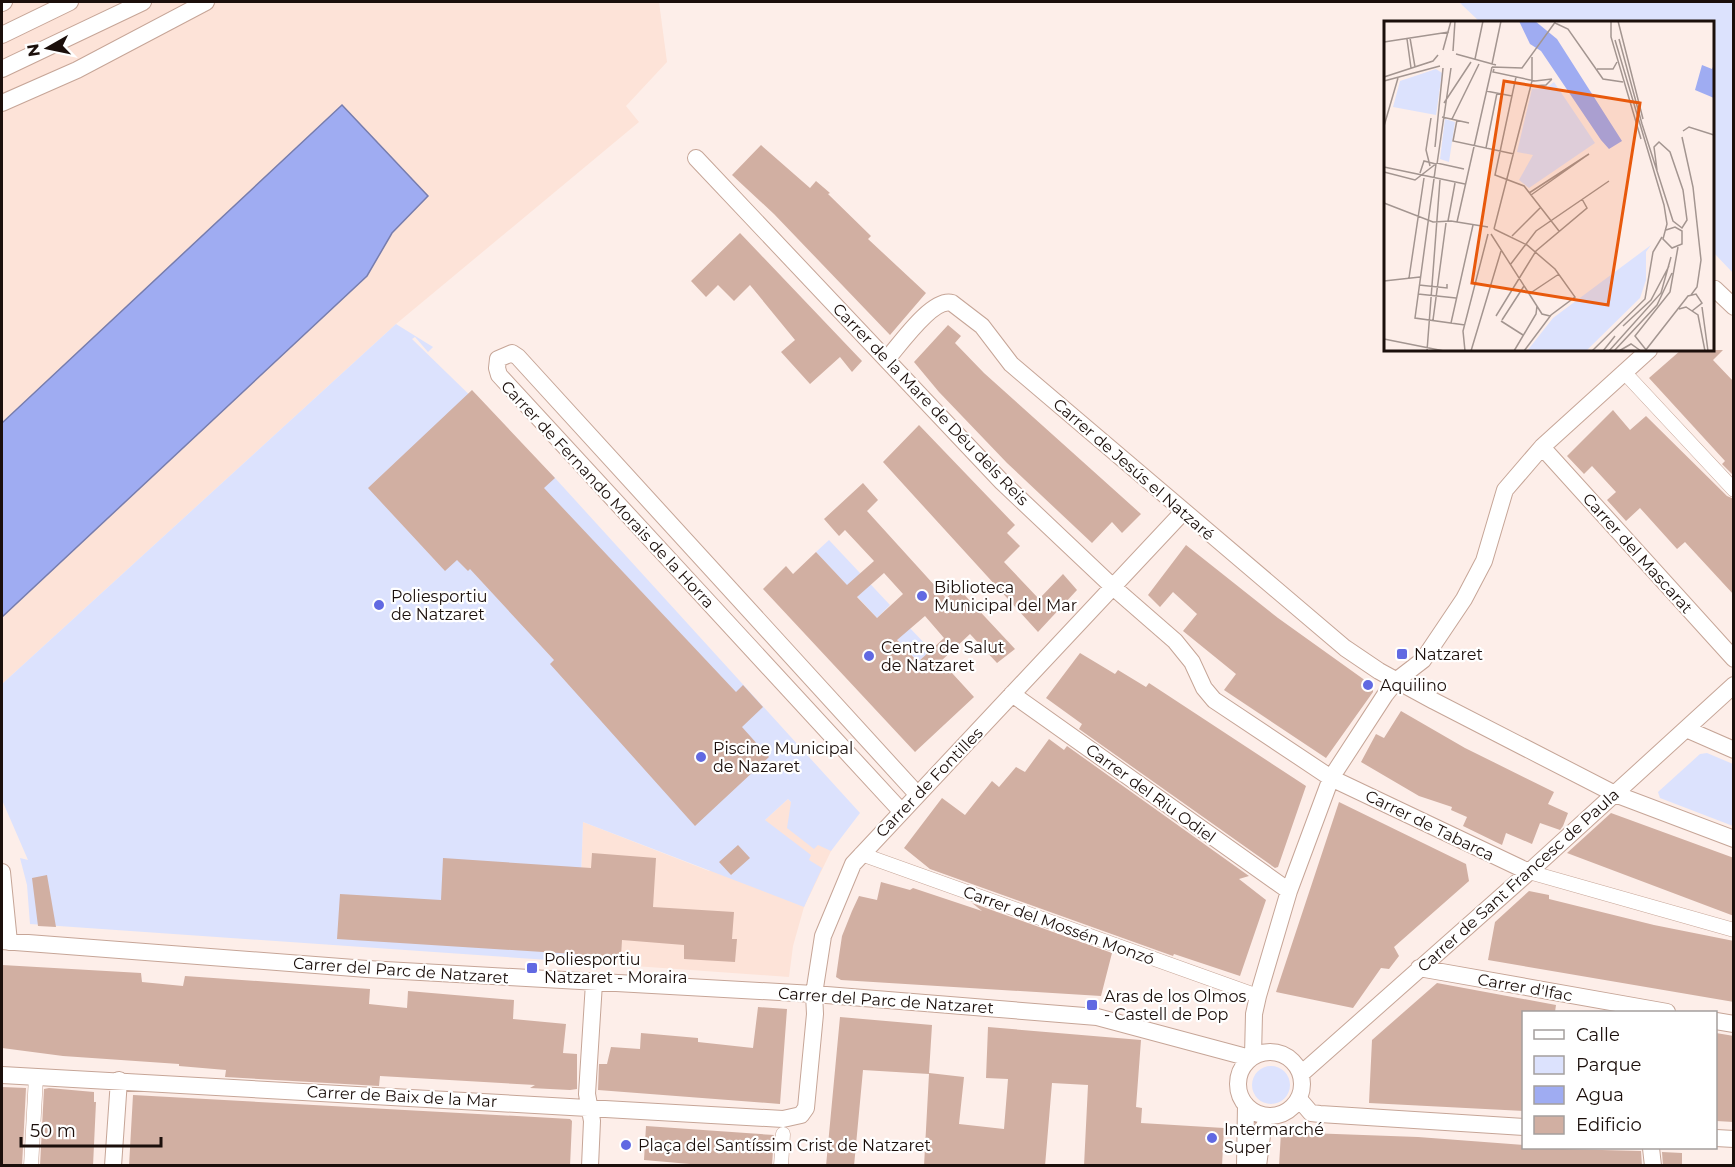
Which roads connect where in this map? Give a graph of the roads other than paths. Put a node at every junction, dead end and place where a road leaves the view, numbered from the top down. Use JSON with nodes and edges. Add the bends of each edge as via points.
{"nodes":[{"id":1,"x":70,"y":2,"type":"edge"},
{"id":2,"x":143,"y":2,"type":"edge"},
{"id":3,"x":206,"y":2,"type":"edge"},
{"id":4,"x":2,"y":35,"type":"edge"},
{"id":5,"x":2,"y":69,"type":"edge"},
{"id":6,"x":2,"y":103,"type":"edge"},
{"id":7,"x":696,"y":158,"type":"dead end"},
{"id":8,"x":1714,"y":290,"type":"edge"},
{"id":9,"x":1734,"y":307,"type":"edge"},
{"id":10,"x":1647,"y":351,"type":"edge"},
{"id":11,"x":888,"y":358,"type":"junction"},
{"id":12,"x":1624,"y":372,"type":"junction"},
{"id":13,"x":1542,"y":447,"type":"junction"},
{"id":14,"x":1734,"y":490,"type":"edge"},
{"id":15,"x":1183,"y":512,"type":"junction"},
{"id":16,"x":1113,"y":587,"type":"junction"},
{"id":17,"x":1734,"y":659,"type":"edge"},
{"id":18,"x":1397,"y":680,"type":"junction"},
{"id":19,"x":1734,"y":686,"type":"edge"},
{"id":20,"x":1012,"y":694,"type":"junction"},
{"id":21,"x":1214,"y":700,"type":"joint"},
{"id":22,"x":1686,"y":729,"type":"junction"},
{"id":23,"x":1734,"y":750,"type":"edge"},
{"id":24,"x":1331,"y":778,"type":"junction"},
{"id":25,"x":917,"y":794,"type":"junction"},
{"id":26,"x":1615,"y":794,"type":"junction"},
{"id":27,"x":901,"y":811,"type":"junction"},
{"id":28,"x":1734,"y":839,"type":"edge"},
{"id":29,"x":861,"y":854,"type":"junction"},
{"id":30,"x":2,"y":872,"type":"edge"},
{"id":31,"x":1529,"y":872,"type":"junction"},
{"id":32,"x":1289,"y":891,"type":"junction"},
{"id":33,"x":1734,"y":930,"type":"edge"},
{"id":34,"x":5,"y":941,"type":"edge"},
{"id":35,"x":1419,"y":968,"type":"junction"},
{"id":36,"x":594,"y":983,"type":"junction"},
{"id":37,"x":814,"y":994,"type":"junction"},
{"id":38,"x":1258,"y":996,"type":"junction"},
{"id":39,"x":1661,"y":1011,"type":"edge"},
{"id":40,"x":1717,"y":1021,"type":"edge"},
{"id":41,"x":1734,"y":1024,"type":"edge"},
{"id":42,"x":1252,"y":1057,"type":"junction"},
{"id":43,"x":1301,"y":1074,"type":"junction"},
{"id":44,"x":2,"y":1075,"type":"edge"},
{"id":45,"x":36,"y":1077,"type":"junction"},
{"id":46,"x":119,"y":1080,"type":"junction"},
{"id":47,"x":1299,"y":1100,"type":"junction"},
{"id":48,"x":1246,"y":1105,"type":"junction"},
{"id":49,"x":591,"y":1106,"type":"junction"},
{"id":50,"x":801,"y":1115,"type":"joint"},
{"id":51,"x":1271,"y":1116,"type":"junction"},
{"id":52,"x":1522,"y":1127,"type":"edge"},
{"id":53,"x":783,"y":1134,"type":"dead end"},
{"id":54,"x":1717,"y":1138,"type":"edge"},
{"id":55,"x":1734,"y":1139,"type":"edge"},
{"id":56,"x":1651,"y":1149,"type":"edge"},
{"id":57,"x":31,"y":1166,"type":"edge"},
{"id":58,"x":113,"y":1166,"type":"edge"},
{"id":59,"x":590,"y":1166,"type":"edge"},
{"id":60,"x":781,"y":1166,"type":"edge"},
{"id":61,"x":1245,"y":1166,"type":"edge"},
{"id":62,"x":1258,"y":1166,"type":"edge"},
{"id":63,"x":1653,"y":1166,"type":"edge"}],
"edges":[{"from":1,"to":4,"type":"street"},
{"from":2,"to":5,"type":"street"},
{"from":3,"to":6,"type":"street","via":[[77,70]]},
{"from":7,"to":11,"type":"street","name":"Carrer de la Mare de Déu dels Reis"},
{"from":8,"to":9,"type":"street"},
{"from":10,"to":12,"type":"street"},
{"from":11,"to":15,"type":"street","name":"Carrer de Jesús el Natzaré","via":[[935,306],[952,303],[982,326],[1011,364]]},
{"from":11,"to":16,"type":"street","name":"Carrer de la Mare de Déu dels Reis","via":[[1002,482]]},
{"from":12,"to":13,"type":"street"},
{"from":12,"to":14,"type":"street"},
{"from":13,"to":17,"type":"street","name":"Carrer del Mascarat"},
{"from":13,"to":18,"type":"street","via":[[1505,490],[1484,561],[1464,599],[1422,660]]},
{"from":15,"to":16,"type":"street","name":"Carrer de Fontilles"},
{"from":15,"to":18,"type":"street","name":"Carrer de Jesús el Natzaré","via":[[1344,648]]},
{"from":16,"to":20,"type":"street","name":"Carrer de Fontilles"},
{"from":16,"to":21,"type":"street","name":"Carrer de la Mare de Déu dels Reis","via":[[1185,652]]},
{"from":18,"to":24,"type":"street"},
{"from":18,"to":26,"type":"street","name":"Carrer de Jesús el Natzaré"},
{"from":19,"to":22,"type":"street","name":"Carrer de Sant Francesc de Paula"},
{"from":20,"to":25,"type":"street","name":"Carrer de Fontilles"},
{"from":20,"to":32,"type":"street","name":"Carrer del Riu Odiel"},
{"from":21,"to":24,"type":"street","name":"Carrer de Tabarca"},
{"from":22,"to":23,"type":"street"},
{"from":22,"to":26,"type":"street","name":"Carrer de Sant Francesc de Paula"},
{"from":24,"to":31,"type":"street","name":"Carrer de Tabarca"},
{"from":24,"to":32,"type":"street"},
{"from":25,"to":27,"type":"street","name":"Carrer de Fontilles"},
{"from":25,"to":27,"type":"street","name":"Carrer de Fernando Morais de la Horra","via":[[518,357],[512,353],[498,359],[499,375]]},
{"from":26,"to":28,"type":"street","name":"Carrer de Jesús el Natzaré"},
{"from":26,"to":31,"type":"street","name":"Carrer de Sant Francesc de Paula"},
{"from":27,"to":29,"type":"street","name":"Carrer de Fontilles"},
{"from":29,"to":37,"type":"street","name":"Carrer de Fontilles","via":[[853,864],[823,936]]},
{"from":29,"to":38,"type":"street","name":"Carrer del Mossén Monzó"},
{"from":30,"to":34,"type":"street","name":"Carrer del Parc de Natzaret"},
{"from":31,"to":33,"type":"street","name":"Carrer de Tabarca"},
{"from":31,"to":35,"type":"street","name":"Carrer de Sant Francesc de Paula"},
{"from":32,"to":38,"type":"street"},
{"from":34,"to":36,"type":"street","name":"Carrer del Parc de Natzaret"},
{"from":35,"to":39,"type":"street","name":"Carrer d'Ifac"},
{"from":35,"to":43,"type":"street","name":"Carrer de Sant Francesc de Paula"},
{"from":36,"to":37,"type":"street","name":"Carrer del Parc de Natzaret"},
{"from":36,"to":49,"type":"street","via":[[587,1094]]},
{"from":37,"to":42,"type":"street","name":"Carrer del Parc de Natzaret","via":[[1097,1017]]},
{"from":37,"to":50,"type":"street","name":"Carrer de Fontilles","via":[[806,1108]]},
{"from":38,"to":42,"type":"street"},
{"from":40,"to":41,"type":"street"},
{"from":42,"to":43,"type":"street","via":[[1278,1052],[1295,1063]]},
{"from":42,"to":48,"type":"street","via":[[1238,1083]]},
{"from":43,"to":47,"type":"street"},
{"from":44,"to":45,"type":"street","name":"Carrer de Baix de la Mar"},
{"from":45,"to":46,"type":"street","name":"Carrer de Baix de la Mar"},
{"from":45,"to":57,"type":"street"},
{"from":46,"to":49,"type":"street","name":"Carrer de Baix de la Mar"},
{"from":46,"to":58,"type":"street"},
{"from":47,"to":51,"type":"street","via":[[1292,1108]]},
{"from":47,"to":52,"type":"street","via":[[1311,1113]]},
{"from":48,"to":51,"type":"street"},
{"from":48,"to":61,"type":"street"},
{"from":49,"to":50,"type":"street","name":"Carrer de Baix de la Mar","via":[[783,1119]]},
{"from":49,"to":59,"type":"street"},
{"from":51,"to":62,"type":"street","via":[[1263,1128]]},
{"from":53,"to":60,"type":"street"},
{"from":54,"to":55,"type":"street"},
{"from":56,"to":63,"type":"street"}]}
